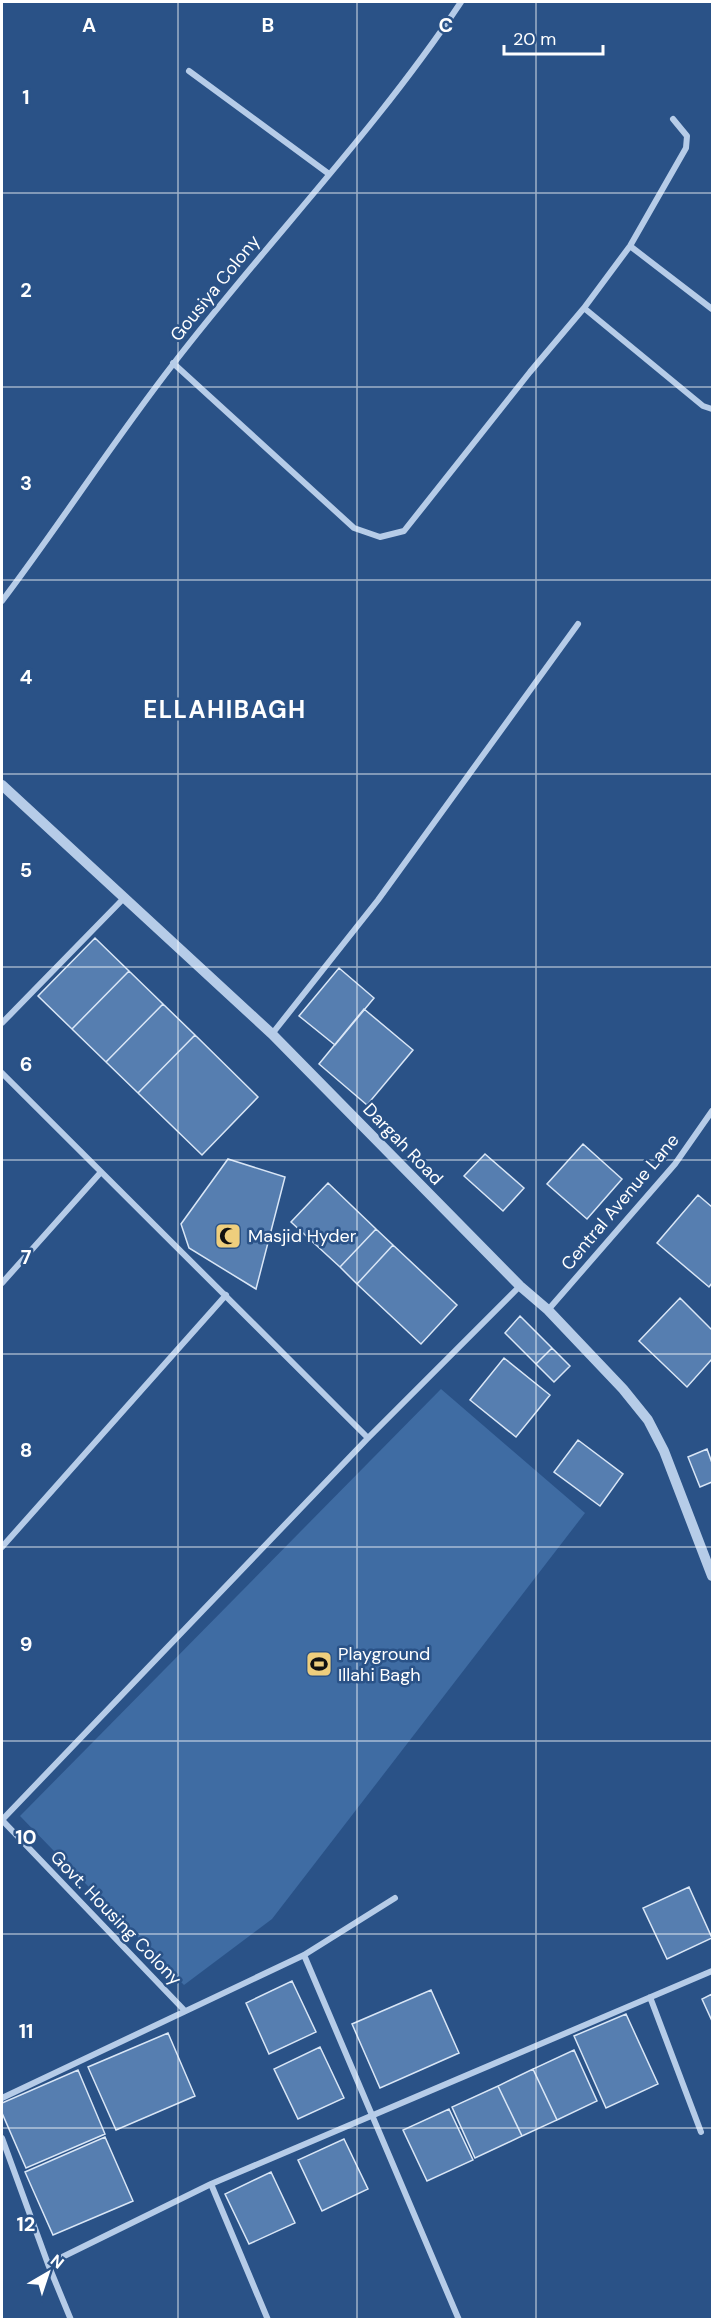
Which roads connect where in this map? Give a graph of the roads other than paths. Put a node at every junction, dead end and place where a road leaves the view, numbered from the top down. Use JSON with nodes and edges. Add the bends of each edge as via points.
{"nodes":[{"id":1,"x":461,"y":2,"type":"edge"},
{"id":2,"x":189,"y":71,"type":"dead end"},
{"id":3,"x":673,"y":119,"type":"dead end"},
{"id":4,"x":329,"y":174,"type":"junction"},
{"id":5,"x":630,"y":246,"type":"junction"},
{"id":6,"x":584,"y":308,"type":"junction"},
{"id":7,"x":712,"y":309,"type":"edge"},
{"id":8,"x":173,"y":363,"type":"junction"},
{"id":9,"x":712,"y":409,"type":"edge"},
{"id":10,"x":2,"y":601,"type":"edge"},
{"id":11,"x":578,"y":624,"type":"dead end"},
{"id":12,"x":2,"y":788,"type":"edge"},
{"id":13,"x":125,"y":897,"type":"junction"},
{"id":14,"x":2,"y":1023,"type":"edge"},
{"id":15,"x":272,"y":1034,"type":"junction"},
{"id":16,"x":2,"y":1073,"type":"edge"},
{"id":17,"x":712,"y":1111,"type":"edge"},
{"id":18,"x":102,"y":1172,"type":"junction"},
{"id":19,"x":2,"y":1283,"type":"edge"},
{"id":20,"x":520,"y":1286,"type":"junction"},
{"id":21,"x":226,"y":1295,"type":"junction"},
{"id":22,"x":548,"y":1310,"type":"junction"},
{"id":23,"x":368,"y":1438,"type":"junction"},
{"id":24,"x":2,"y":1547,"type":"edge"},
{"id":25,"x":712,"y":1576,"type":"edge"},
{"id":26,"x":2,"y":1820,"type":"edge"},
{"id":27,"x":395,"y":1898,"type":"dead end"},
{"id":28,"x":304,"y":1955,"type":"junction"},
{"id":29,"x":712,"y":1971,"type":"edge"},
{"id":30,"x":650,"y":1997,"type":"junction"},
{"id":31,"x":185,"y":2011,"type":"junction"},
{"id":32,"x":2,"y":2098,"type":"edge"},
{"id":33,"x":373,"y":2117,"type":"junction"},
{"id":34,"x":701,"y":2132,"type":"dead end"},
{"id":35,"x":2,"y":2138,"type":"edge"},
{"id":36,"x":211,"y":2184,"type":"junction"},
{"id":37,"x":48,"y":2264,"type":"junction"},
{"id":38,"x":72,"y":2319,"type":"edge"},
{"id":39,"x":268,"y":2319,"type":"edge"},
{"id":40,"x":459,"y":2319,"type":"edge"}],
"edges":[{"from":1,"to":4,"type":"street","name":"Gousiya Colony","via":[[425,57]]},
{"from":2,"to":4,"type":"street"},
{"from":3,"to":5,"type":"street","via":[[687,136],[686,148]]},
{"from":4,"to":8,"type":"street","name":"Gousiya Colony"},
{"from":5,"to":6,"type":"street"},
{"from":5,"to":7,"type":"street"},
{"from":6,"to":8,"type":"street","via":[[404,531],[380,537],[354,528]]},
{"from":6,"to":9,"type":"street","via":[[703,406]]},
{"from":8,"to":10,"type":"street","name":"Gousiya Colony"},
{"from":11,"to":15,"type":"street","via":[[378,900]]},
{"from":12,"to":13,"type":"street","name":"Dargah Road"},
{"from":13,"to":14,"type":"street"},
{"from":13,"to":15,"type":"street","name":"Dargah Road"},
{"from":15,"to":20,"type":"street","name":"Dargah Road"},
{"from":16,"to":18,"type":"street"},
{"from":17,"to":22,"type":"street","name":"Central Avenue Lane","via":[[675,1164]]},
{"from":18,"to":19,"type":"street"},
{"from":18,"to":21,"type":"street"},
{"from":20,"to":22,"type":"street","name":"Dargah Road"},
{"from":20,"to":23,"type":"street"},
{"from":21,"to":23,"type":"street"},
{"from":21,"to":24,"type":"street"},
{"from":22,"to":25,"type":"street","name":"Dargah Road","via":[[648,1420],[664,1451]]},
{"from":23,"to":26,"type":"street"},
{"from":26,"to":31,"type":"street","name":"Govt. Housing Colony"},
{"from":27,"to":28,"type":"street"},
{"from":28,"to":31,"type":"street"},
{"from":28,"to":33,"type":"street"},
{"from":29,"to":30,"type":"street"},
{"from":30,"to":33,"type":"street"},
{"from":30,"to":34,"type":"street"},
{"from":31,"to":32,"type":"street"},
{"from":33,"to":36,"type":"street"},
{"from":33,"to":40,"type":"street"},
{"from":35,"to":37,"type":"street"},
{"from":36,"to":37,"type":"street"},
{"from":36,"to":39,"type":"street"},
{"from":37,"to":38,"type":"street"}]}
